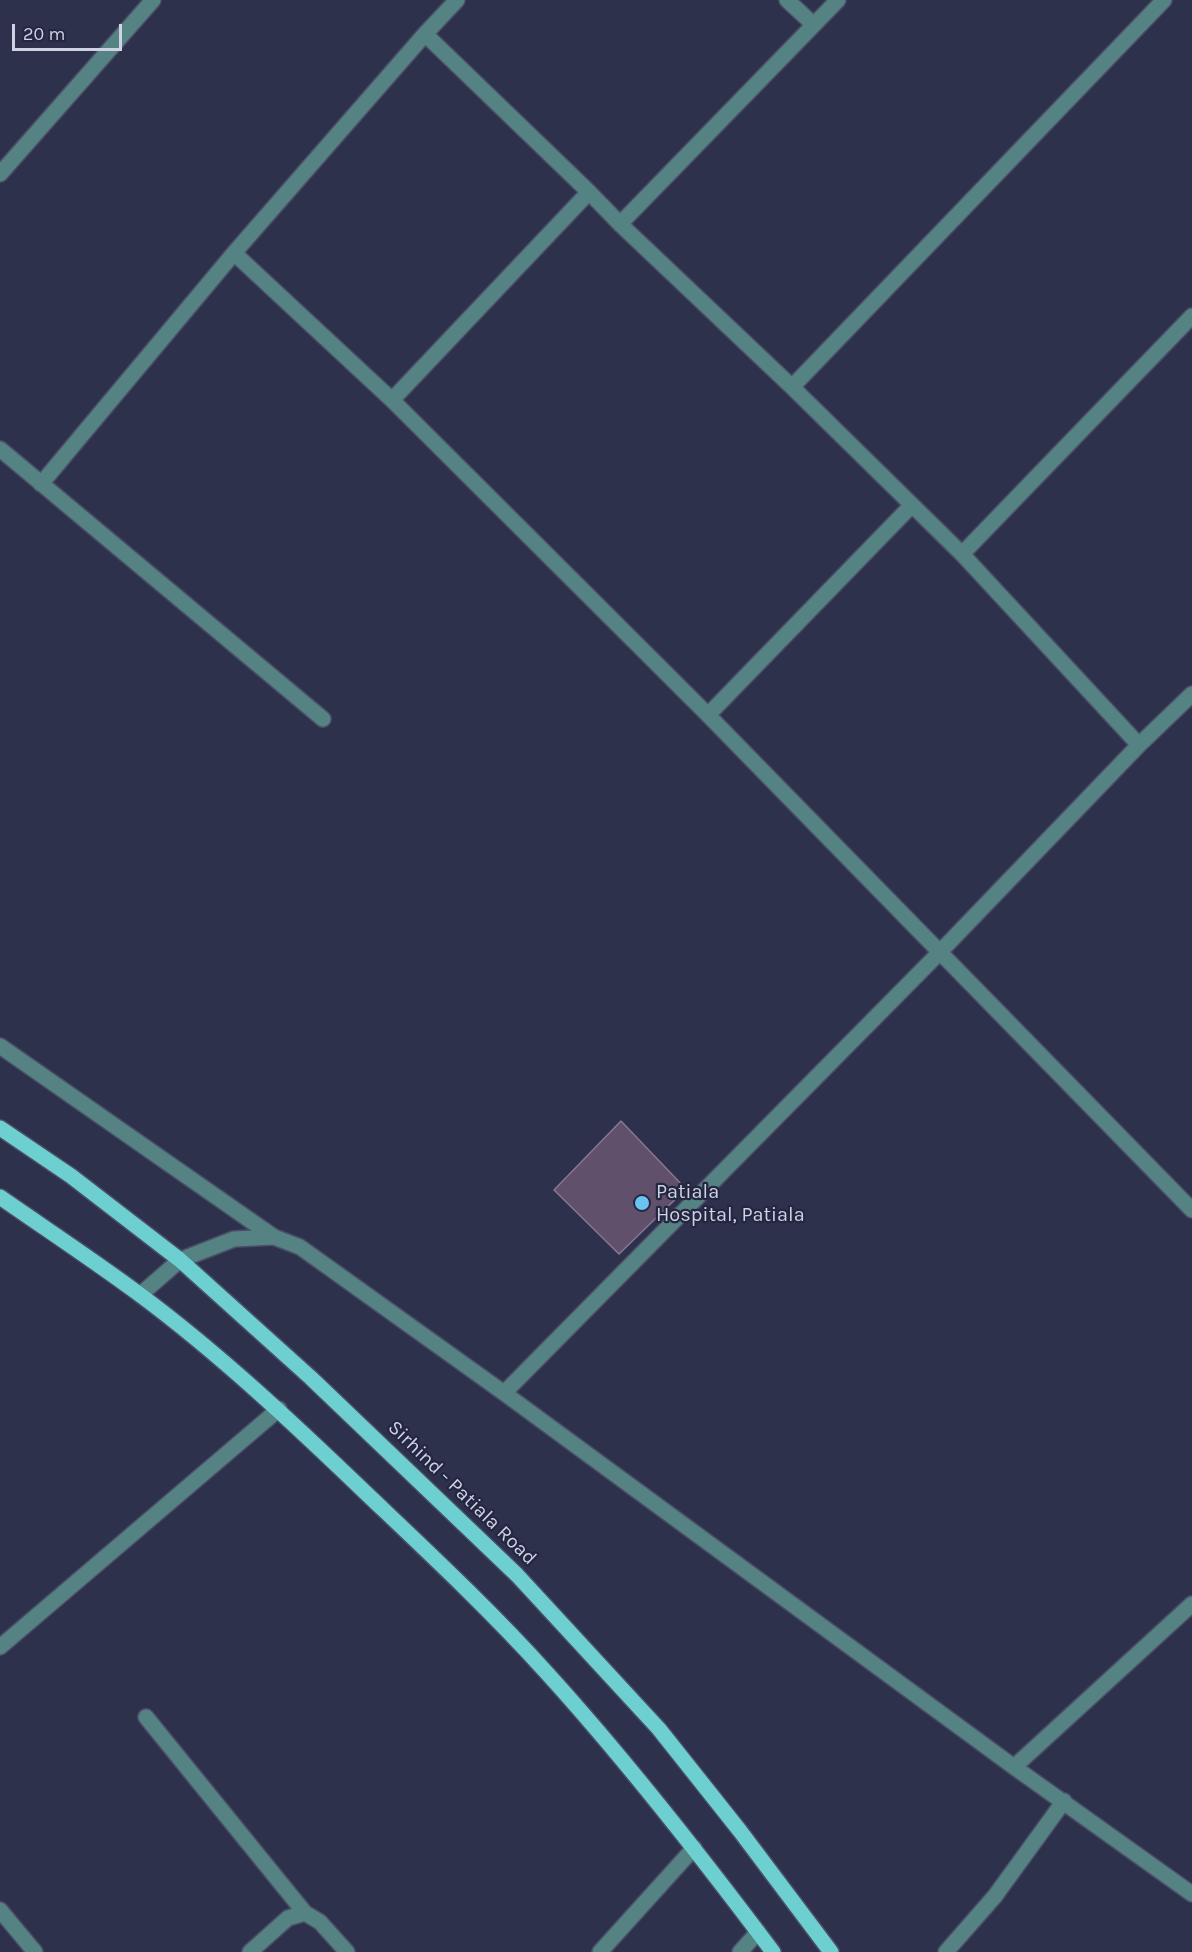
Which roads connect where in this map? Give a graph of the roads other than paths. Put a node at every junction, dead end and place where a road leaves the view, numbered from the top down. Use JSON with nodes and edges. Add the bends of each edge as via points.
{"nodes":[{"id":1,"x":153,"y":0,"type":"edge"},
{"id":2,"x":457,"y":0,"type":"edge"},
{"id":3,"x":787,"y":0,"type":"edge"},
{"id":4,"x":838,"y":0,"type":"edge"},
{"id":5,"x":1164,"y":0,"type":"edge"},
{"id":6,"x":814,"y":25,"type":"junction"},
{"id":7,"x":425,"y":34,"type":"junction"},
{"id":8,"x":0,"y":174,"type":"edge"},
{"id":9,"x":589,"y":192,"type":"junction"},
{"id":10,"x":620,"y":224,"type":"junction"},
{"id":11,"x":234,"y":253,"type":"junction"},
{"id":12,"x":1192,"y":316,"type":"edge"},
{"id":13,"x":792,"y":387,"type":"junction"},
{"id":14,"x":392,"y":400,"type":"junction"},
{"id":15,"x":0,"y":449,"type":"edge"},
{"id":16,"x":41,"y":484,"type":"junction"},
{"id":17,"x":911,"y":506,"type":"junction"},
{"id":18,"x":962,"y":554,"type":"junction"},
{"id":19,"x":1192,"y":694,"type":"edge"},
{"id":20,"x":708,"y":716,"type":"junction"},
{"id":21,"x":323,"y":718,"type":"dead end"},
{"id":22,"x":1139,"y":745,"type":"junction"},
{"id":23,"x":939,"y":953,"type":"junction"},
{"id":24,"x":0,"y":1046,"type":"edge"},
{"id":25,"x":0,"y":1128,"type":"edge"},
{"id":26,"x":0,"y":1197,"type":"edge"},
{"id":27,"x":1192,"y":1210,"type":"edge"},
{"id":28,"x":274,"y":1238,"type":"junction"},
{"id":29,"x":180,"y":1260,"type":"junction"},
{"id":30,"x":140,"y":1295,"type":"junction"},
{"id":31,"x":504,"y":1393,"type":"junction"},
{"id":32,"x":279,"y":1409,"type":"junction"},
{"id":33,"x":1192,"y":1604,"type":"edge"},
{"id":34,"x":0,"y":1647,"type":"edge"},
{"id":35,"x":146,"y":1717,"type":"dead end"},
{"id":36,"x":1014,"y":1767,"type":"junction"},
{"id":37,"x":1064,"y":1801,"type":"junction"},
{"id":38,"x":694,"y":1848,"type":"junction"},
{"id":39,"x":1192,"y":1894,"type":"edge"},
{"id":40,"x":0,"y":1910,"type":"edge"},
{"id":41,"x":305,"y":1913,"type":"junction"},
{"id":42,"x":758,"y":1932,"type":"junction"},
{"id":43,"x":35,"y":1952,"type":"edge"},
{"id":44,"x":250,"y":1952,"type":"edge"},
{"id":45,"x":346,"y":1952,"type":"edge"},
{"id":46,"x":600,"y":1952,"type":"edge"},
{"id":47,"x":740,"y":1952,"type":"edge"},
{"id":48,"x":773,"y":1952,"type":"edge"},
{"id":49,"x":831,"y":1952,"type":"edge"},
{"id":50,"x":946,"y":1952,"type":"edge"}],
"edges":[{"from":1,"to":8,"type":"street"},
{"from":2,"to":7,"type":"street"},
{"from":3,"to":6,"type":"street"},
{"from":4,"to":6,"type":"street"},
{"from":5,"to":13,"type":"street"},
{"from":6,"to":10,"type":"street"},
{"from":7,"to":9,"type":"street"},
{"from":7,"to":11,"type":"street"},
{"from":9,"to":10,"type":"street"},
{"from":9,"to":14,"type":"street"},
{"from":10,"to":13,"type":"street"},
{"from":11,"to":14,"type":"street"},
{"from":11,"to":16,"type":"street"},
{"from":12,"to":18,"type":"street"},
{"from":13,"to":17,"type":"street"},
{"from":14,"to":20,"type":"street"},
{"from":15,"to":16,"type":"street"},
{"from":16,"to":21,"type":"street"},
{"from":17,"to":18,"type":"street"},
{"from":17,"to":20,"type":"street"},
{"from":18,"to":22,"type":"street"},
{"from":19,"to":22,"type":"street"},
{"from":20,"to":23,"type":"street"},
{"from":22,"to":23,"type":"street"},
{"from":23,"to":27,"type":"street"},
{"from":23,"to":31,"type":"street"},
{"from":24,"to":28,"type":"street"},
{"from":25,"to":29,"type":"main road","name":"Sirhind - Patiala Road","via":[[71,1176]]},
{"from":26,"to":30,"type":"main road"},
{"from":28,"to":29,"type":"street","via":[[234,1239]]},
{"from":28,"to":31,"type":"street","via":[[300,1247]]},
{"from":29,"to":30,"type":"street"},
{"from":29,"to":49,"type":"main road","name":"Sirhind - Patiala Road","via":[[344,1408],[517,1575],[659,1730]]},
{"from":30,"to":32,"type":"main road"},
{"from":31,"to":36,"type":"street"},
{"from":32,"to":34,"type":"street"},
{"from":32,"to":38,"type":"main road","via":[[547,1673]]},
{"from":33,"to":36,"type":"street"},
{"from":35,"to":41,"type":"street"},
{"from":36,"to":37,"type":"street"},
{"from":37,"to":39,"type":"street"},
{"from":37,"to":50,"type":"street","via":[[995,1896]]},
{"from":38,"to":42,"type":"main road"},
{"from":38,"to":46,"type":"street"},
{"from":40,"to":43,"type":"street"},
{"from":41,"to":44,"type":"street","via":[[288,1918]]},
{"from":41,"to":45,"type":"street","via":[[320,1922]]},
{"from":42,"to":47,"type":"street"},
{"from":42,"to":48,"type":"main road"}]}
